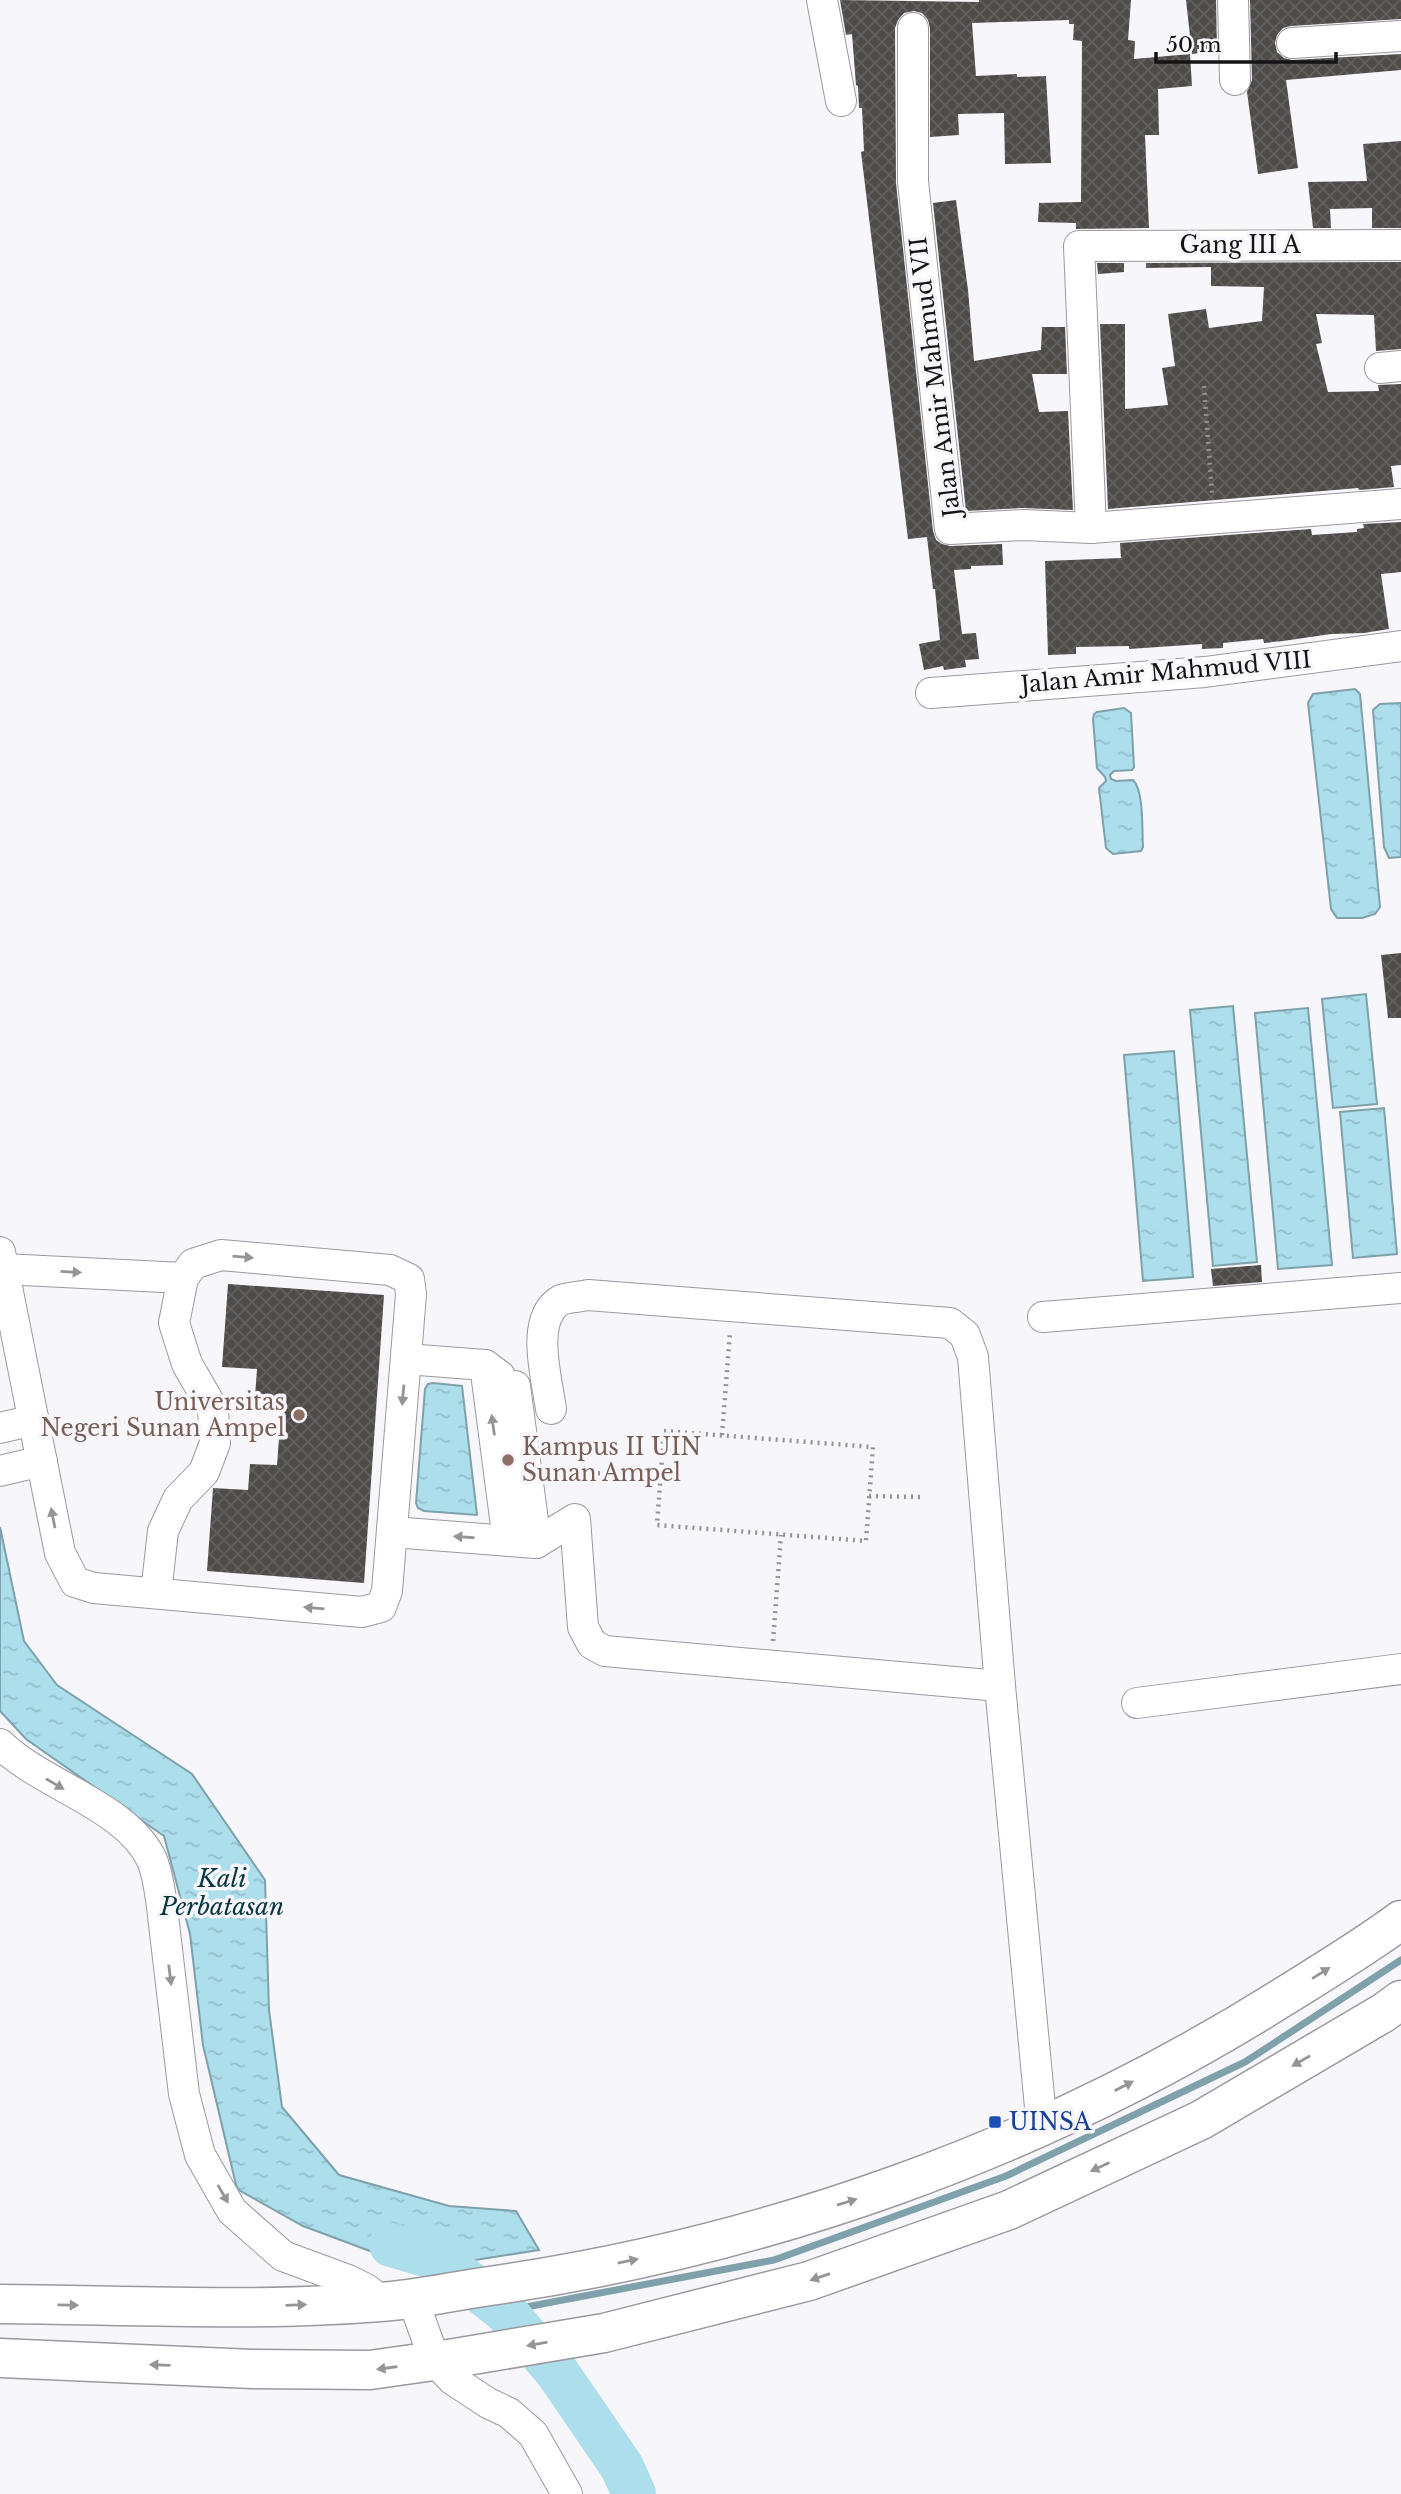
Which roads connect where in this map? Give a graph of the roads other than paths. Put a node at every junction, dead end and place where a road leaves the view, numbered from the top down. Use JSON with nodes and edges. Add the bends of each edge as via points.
{"nodes":[{"id":1,"x":822,"y":0,"type":"edge"},
{"id":2,"x":1233,"y":0,"type":"edge"},
{"id":3,"x":914,"y":28,"type":"dead end"},
{"id":4,"x":1401,"y":36,"type":"edge"},
{"id":5,"x":1292,"y":43,"type":"dead end"},
{"id":6,"x":1235,"y":80,"type":"dead end"},
{"id":7,"x":841,"y":101,"type":"dead end"},
{"id":8,"x":1401,"y":245,"type":"edge"},
{"id":9,"x":1401,"y":505,"type":"edge"},
{"id":10,"x":1091,"y":528,"type":"junction"},
{"id":11,"x":1401,"y":646,"type":"edge"},
{"id":12,"x":931,"y":692,"type":"dead end"},
{"id":13,"x":2,"y":1261,"type":"edge"},
{"id":14,"x":183,"y":1278,"type":"junction"},
{"id":15,"x":1401,"y":1288,"type":"edge"},
{"id":16,"x":1044,"y":1317,"type":"dead end"},
{"id":17,"x":406,"y":1359,"type":"junction"},
{"id":18,"x":485,"y":1365,"type":"junction"},
{"id":19,"x":515,"y":1386,"type":"junction"},
{"id":20,"x":35,"y":1424,"type":"junction"},
{"id":21,"x":2,"y":1427,"type":"edge"},
{"id":22,"x":18,"y":1467,"type":"edge"},
{"id":23,"x":392,"y":1532,"type":"junction"},
{"id":24,"x":522,"y":1542,"type":"junction"},
{"id":25,"x":156,"y":1593,"type":"junction"},
{"id":26,"x":1401,"y":1669,"type":"edge"},
{"id":27,"x":1000,"y":1686,"type":"junction"},
{"id":28,"x":1137,"y":1703,"type":"dead end"},
{"id":29,"x":0,"y":1744,"type":"edge"},
{"id":30,"x":1401,"y":1920,"type":"edge"},
{"id":31,"x":1401,"y":2000,"type":"edge"},
{"id":32,"x":1042,"y":2128,"type":"junction"},
{"id":33,"x":408,"y":2298,"type":"junction"},
{"id":34,"x":0,"y":2304,"type":"edge"},
{"id":35,"x":0,"y":2358,"type":"edge"},
{"id":36,"x":445,"y":2360,"type":"junction"},
{"id":37,"x":567,"y":2494,"type":"edge"}],
"edges":[{"from":1,"to":7,"type":"street"},
{"from":2,"to":6,"type":"street"},
{"from":3,"to":10,"type":"street","name":"Jalan Amir Mahmud VII","via":[[913,181],[950,530],[1024,525]]},
{"from":4,"to":5,"type":"street"},
{"from":8,"to":10,"type":"street","name":"Gang III A","via":[[1079,246]]},
{"from":9,"to":10,"type":"street","name":"Jalan Amir Mahmud VII"},
{"from":11,"to":12,"type":"street","name":"Jalan Amir Mahmud VIII","via":[[1205,672]]},
{"from":13,"to":14,"type":"street","one_way":true},
{"from":13,"to":20,"type":"street"},
{"from":14,"to":17,"type":"street","one_way":true,"via":[[193,1264],[221,1255],[390,1270],[409,1279]]},
{"from":14,"to":25,"type":"street","via":[[174,1323],[187,1364],[213,1409],[215,1443],[204,1472],[178,1499],[163,1531]]},
{"from":15,"to":16,"type":"street"},
{"from":17,"to":18,"type":"street"},
{"from":17,"to":23,"type":"street","one_way":true},
{"from":18,"to":19,"type":"street"},
{"from":24,"to":18,"type":"street","one_way":true},
{"from":19,"to":24,"type":"street"},
{"from":19,"to":27,"type":"street","via":[[551,1409],[542,1330],[548,1311],[563,1299],[588,1295],[950,1323],[965,1335],[973,1357]]},
{"from":20,"to":21,"type":"street"},
{"from":20,"to":22,"type":"street"},
{"from":25,"to":22,"type":"street","one_way":true,"via":[[75,1582]]},
{"from":24,"to":23,"type":"street","one_way":true},
{"from":23,"to":25,"type":"street","one_way":true,"via":[[387,1591],[381,1607],[362,1612]]},
{"from":24,"to":27,"type":"street","via":[[575,1519],[583,1627],[592,1644],[605,1651]]},
{"from":26,"to":28,"type":"street"},
{"from":27,"to":32,"type":"street"},
{"from":29,"to":33,"type":"street","one_way":true,"via":[[41,1776],[115,1818],[133,1832],[150,1856],[158,1879],[184,2094],[200,2155],[232,2211],[283,2256],[366,2289]]},
{"from":32,"to":30,"type":"main road","one_way":true,"via":[[1212,2042]]},
{"from":31,"to":36,"type":"main road","one_way":true,"via":[[1200,2120],[1009,2210],[809,2281],[604,2333]]},
{"from":33,"to":32,"type":"main road","one_way":true,"via":[[561,2276],[725,2240],[886,2190]]},
{"from":34,"to":33,"type":"main road","one_way":true,"via":[[255,2307]]},
{"from":33,"to":36,"type":"street"},
{"from":36,"to":35,"type":"main road","one_way":true,"via":[[357,2370]]},
{"from":36,"to":37,"type":"street","via":[[453,2380],[509,2413],[533,2434]]}]}
